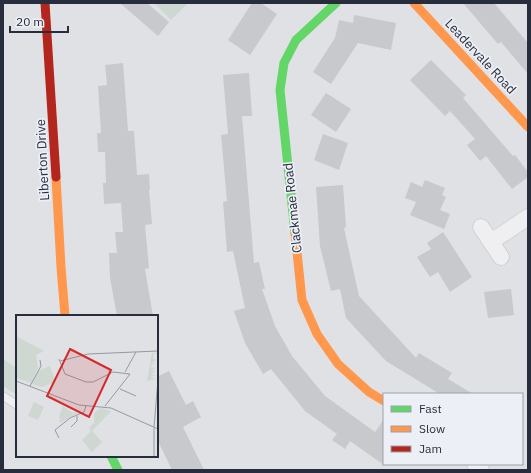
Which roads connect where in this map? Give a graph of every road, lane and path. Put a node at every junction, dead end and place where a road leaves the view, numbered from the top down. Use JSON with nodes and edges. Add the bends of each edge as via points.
{"nodes":[{"id":1,"x":44,"y":3,"type":"edge"},
{"id":2,"x":336,"y":3,"type":"edge"},
{"id":3,"x":414,"y":3,"type":"edge"},
{"id":4,"x":528,"y":127,"type":"edge"},
{"id":5,"x":528,"y":217,"type":"edge"},
{"id":6,"x":481,"y":227,"type":"dead end"},
{"id":7,"x":491,"y":242,"type":"junction"},
{"id":8,"x":500,"y":257,"type":"dead end"},
{"id":9,"x":65,"y":315,"type":"edge"},
{"id":10,"x":3,"y":396,"type":"edge"},
{"id":11,"x":383,"y":400,"type":"edge"},
{"id":12,"x":16,"y":404,"type":"edge"},
{"id":13,"x":112,"y":457,"type":"edge"},
{"id":14,"x":118,"y":470,"type":"edge"}],
"edges":[{"from":1,"to":9,"type":"street","name":"Liberton Drive"},
{"from":2,"to":11,"type":"street","name":"Clackmae Road","via":[[296,40],[284,62],[280,90],[302,300],[317,334],[338,364]]},
{"from":3,"to":4,"type":"street","name":"Leadervale Road"},
{"from":5,"to":7,"type":"street"},
{"from":6,"to":7,"type":"street"},
{"from":7,"to":8,"type":"street"},
{"from":10,"to":12,"type":"lane"},
{"from":13,"to":14,"type":"street"}]}
